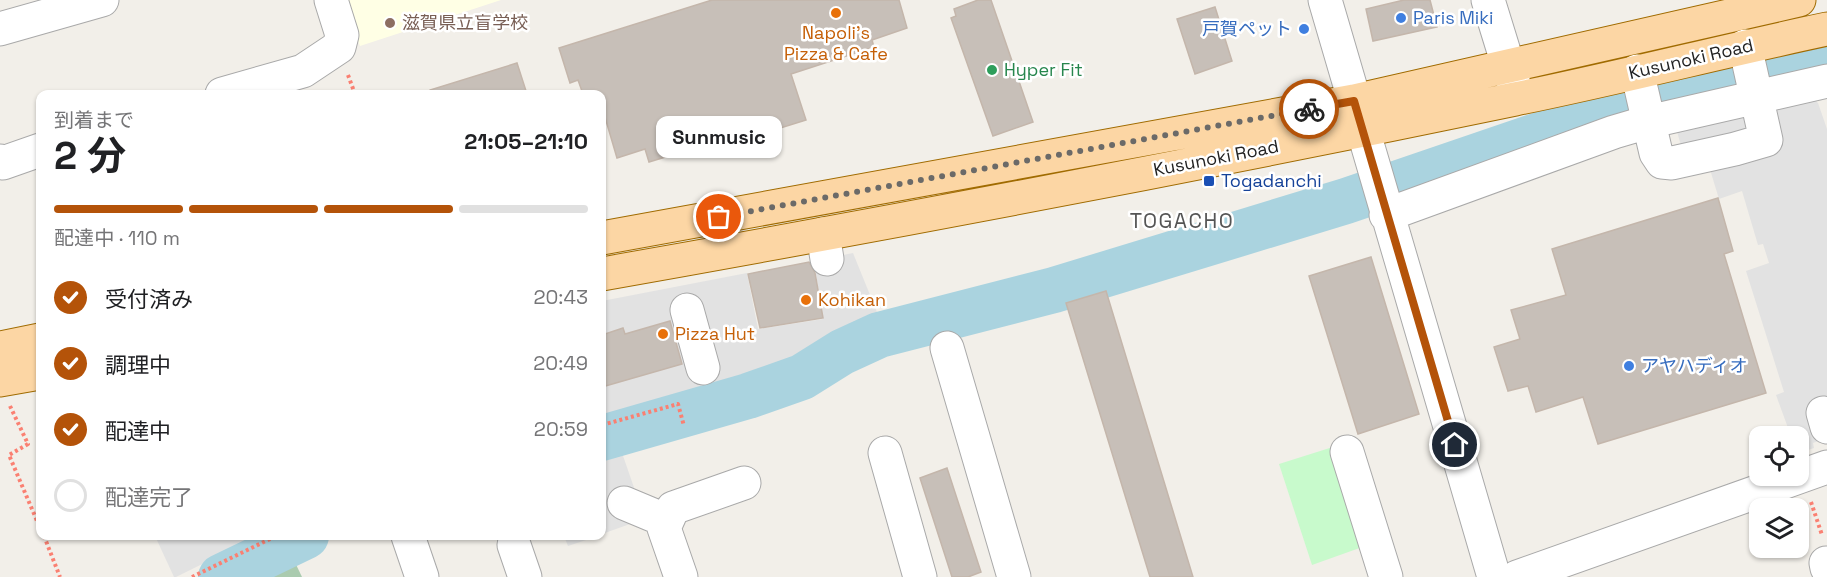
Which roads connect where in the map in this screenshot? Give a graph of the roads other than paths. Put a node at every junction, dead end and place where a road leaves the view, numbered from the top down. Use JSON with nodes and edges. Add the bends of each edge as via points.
{"nodes":[{"id":1,"x":102,"y":0,"type":"edge"},
{"id":2,"x":331,"y":0,"type":"edge"},
{"id":3,"x":1325,"y":0,"type":"edge"},
{"id":4,"x":1488,"y":0,"type":"edge"},
{"id":5,"x":1792,"y":1,"type":"edge"},
{"id":6,"x":0,"y":29,"type":"edge"},
{"id":7,"x":1814,"y":31,"type":"edge"},
{"id":8,"x":1508,"y":65,"type":"junction"},
{"id":9,"x":1751,"y":75,"type":"junction"},
{"id":10,"x":1827,"y":81,"type":"edge"},
{"id":11,"x":236,"y":90,"type":"edge"},
{"id":12,"x":1519,"y":99,"type":"junction"},
{"id":13,"x":1643,"y":100,"type":"junction"},
{"id":14,"x":1359,"y":116,"type":"junction"},
{"id":15,"x":36,"y":151,"type":"edge"},
{"id":16,"x":0,"y":161,"type":"edge"},
{"id":17,"x":1382,"y":199,"type":"junction"},
{"id":18,"x":606,"y":237,"type":"edge"},
{"id":19,"x":606,"y":274,"type":"edge"},
{"id":20,"x":687,"y":310,"type":"dead end"},
{"id":21,"x":36,"y":341,"type":"edge"},
{"id":22,"x":0,"y":348,"type":"edge"},
{"id":23,"x":947,"y":348,"type":"dead end"},
{"id":24,"x":703,"y":368,"type":"dead end"},
{"id":25,"x":36,"y":375,"type":"edge"},
{"id":26,"x":5,"y":391,"type":"edge"},
{"id":27,"x":1347,"y":452,"type":"dead end"},
{"id":28,"x":885,"y":453,"type":"dead end"},
{"id":29,"x":1815,"y":471,"type":"edge"},
{"id":30,"x":744,"y":483,"type":"dead end"},
{"id":31,"x":624,"y":503,"type":"dead end"},
{"id":32,"x":667,"y":520,"type":"junction"},
{"id":33,"x":409,"y":540,"type":"edge"},
{"id":34,"x":514,"y":545,"type":"dead end"},
{"id":35,"x":423,"y":577,"type":"edge"},
{"id":36,"x":525,"y":577,"type":"edge"},
{"id":37,"x":681,"y":577,"type":"edge"},
{"id":38,"x":920,"y":577,"type":"edge"},
{"id":39,"x":1014,"y":577,"type":"edge"},
{"id":40,"x":1386,"y":577,"type":"edge"},
{"id":41,"x":1494,"y":577,"type":"edge"},
{"id":42,"x":1516,"y":577,"type":"edge"}],
"edges":[{"from":1,"to":6,"type":"street"},
{"from":2,"to":11,"type":"street","via":[[342,35],[339,47],[303,71]]},
{"from":3,"to":14,"type":"street"},
{"from":4,"to":8,"type":"street"},
{"from":5,"to":7,"type":"street"},
{"from":5,"to":8,"type":"main road","name":"Kusunoki Road"},
{"from":7,"to":9,"type":"main road","name":"Kusunoki Road"},
{"from":8,"to":12,"type":"street"},
{"from":8,"to":14,"type":"main road","name":"Kusunoki Road"},
{"from":9,"to":10,"type":"street"},
{"from":9,"to":13,"type":"main road","name":"Kusunoki Road"},
{"from":9,"to":13,"type":"street"},
{"from":9,"to":13,"type":"street","via":[[1751,144],[1671,163],[1662,162],[1656,153]]},
{"from":12,"to":13,"type":"main road","name":"Kusunoki Road"},
{"from":12,"to":14,"type":"main road","name":"Kusunoki Road"},
{"from":13,"to":17,"type":"street","via":[[1614,132]]},
{"from":14,"to":17,"type":"street"},
{"from":14,"to":18,"type":"main road","name":"Kusunoki Road"},
{"from":14,"to":19,"type":"main road","name":"Kusunoki Road","via":[[825,247]]},
{"from":15,"to":16,"type":"street"},
{"from":17,"to":41,"type":"street"},
{"from":20,"to":24,"type":"street"},
{"from":21,"to":22,"type":"main road"},
{"from":23,"to":39,"type":"street"},
{"from":25,"to":26,"type":"main road"},
{"from":27,"to":40,"type":"street"},
{"from":28,"to":38,"type":"street"},
{"from":29,"to":42,"type":"street"},
{"from":30,"to":32,"type":"street","via":[[673,508]]},
{"from":31,"to":32,"type":"street"},
{"from":32,"to":37,"type":"street","via":[[664,528]]},
{"from":33,"to":35,"type":"street"},
{"from":34,"to":36,"type":"street"}]}
